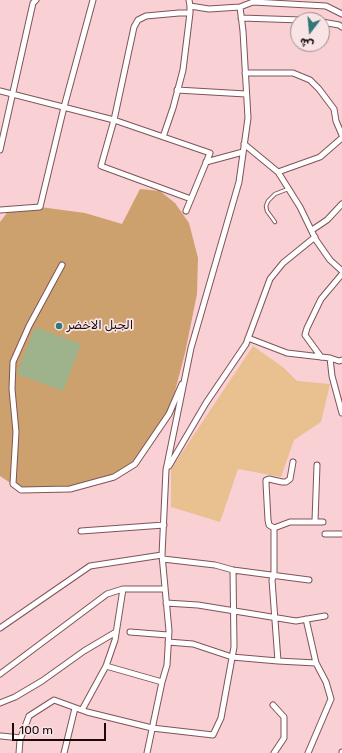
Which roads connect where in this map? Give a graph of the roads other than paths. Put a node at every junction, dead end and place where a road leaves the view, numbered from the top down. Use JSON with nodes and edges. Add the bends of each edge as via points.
{"nodes":[{"id":1,"x":92,"y":0,"type":"edge"},
{"id":2,"x":34,"y":1,"type":"edge"},
{"id":3,"x":190,"y":3,"type":"edge"},
{"id":4,"x":240,"y":7,"type":"junction"},
{"id":5,"x":190,"y":13,"type":"junction"},
{"id":6,"x":342,"y":14,"type":"edge"},
{"id":7,"x":241,"y":18,"type":"junction"},
{"id":8,"x":290,"y":20,"type":"edge"},
{"id":9,"x":330,"y":23,"type":"edge"},
{"id":10,"x":342,"y":28,"type":"edge"},
{"id":11,"x":245,"y":73,"type":"junction"},
{"id":12,"x":0,"y":90,"type":"edge"},
{"id":13,"x":178,"y":90,"type":"junction"},
{"id":14,"x":12,"y":94,"type":"junction"},
{"id":15,"x":246,"y":94,"type":"junction"},
{"id":16,"x":64,"y":107,"type":"junction"},
{"id":17,"x":114,"y":120,"type":"junction"},
{"id":18,"x":342,"y":135,"type":"edge"},
{"id":19,"x":163,"y":137,"type":"junction"},
{"id":20,"x":342,"y":138,"type":"edge"},
{"id":21,"x":244,"y":144,"type":"junction"},
{"id":22,"x":0,"y":150,"type":"edge"},
{"id":23,"x":243,"y":152,"type":"junction"},
{"id":24,"x":206,"y":162,"type":"junction"},
{"id":25,"x":278,"y":172,"type":"junction"},
{"id":26,"x":288,"y":188,"type":"junction"},
{"id":27,"x":191,"y":199,"type":"junction"},
{"id":28,"x":342,"y":204,"type":"edge"},
{"id":29,"x":0,"y":210,"type":"edge"},
{"id":30,"x":186,"y":211,"type":"dead end"},
{"id":31,"x":275,"y":222,"type":"dead end"},
{"id":32,"x":312,"y":230,"type":"junction"},
{"id":33,"x":315,"y":237,"type":"junction"},
{"id":34,"x":62,"y":265,"type":"dead end"},
{"id":35,"x":342,"y":271,"type":"edge"},
{"id":36,"x":342,"y":274,"type":"edge"},
{"id":37,"x":248,"y":338,"type":"junction"},
{"id":38,"x":321,"y":357,"type":"junction"},
{"id":39,"x":330,"y":358,"type":"junction"},
{"id":40,"x":342,"y":360,"type":"edge"},
{"id":41,"x":186,"y":374,"type":"junction"},
{"id":42,"x":342,"y":413,"type":"edge"},
{"id":43,"x":292,"y":462,"type":"dead end"},
{"id":44,"x":317,"y":465,"type":"dead end"},
{"id":45,"x":166,"y":470,"type":"junction"},
{"id":46,"x":316,"y":521,"type":"junction"},
{"id":47,"x":323,"y":522,"type":"dead end"},
{"id":48,"x":164,"y":525,"type":"junction"},
{"id":49,"x":274,"y":528,"type":"junction"},
{"id":50,"x":81,"y":531,"type":"dead end"},
{"id":51,"x":325,"y":534,"type":"dead end"},
{"id":52,"x":342,"y":534,"type":"edge"},
{"id":53,"x":163,"y":557,"type":"junction"},
{"id":54,"x":232,"y":570,"type":"junction"},
{"id":55,"x":274,"y":575,"type":"junction"},
{"id":56,"x":309,"y":580,"type":"dead end"},
{"id":57,"x":123,"y":588,"type":"junction"},
{"id":58,"x":165,"y":589,"type":"junction"},
{"id":59,"x":166,"y":603,"type":"junction"},
{"id":60,"x":233,"y":610,"type":"junction"},
{"id":61,"x":325,"y":616,"type":"dead end"},
{"id":62,"x":276,"y":619,"type":"junction"},
{"id":63,"x":306,"y":620,"type":"junction"},
{"id":64,"x":0,"y":628,"type":"edge"},
{"id":65,"x":116,"y":632,"type":"junction"},
{"id":66,"x":130,"y":632,"type":"dead end"},
{"id":67,"x":168,"y":635,"type":"junction"},
{"id":68,"x":168,"y":642,"type":"junction"},
{"id":69,"x":232,"y":657,"type":"junction"},
{"id":70,"x":278,"y":661,"type":"junction"},
{"id":71,"x":316,"y":663,"type":"junction"},
{"id":72,"x":106,"y":666,"type":"junction"},
{"id":73,"x":0,"y":674,"type":"edge"},
{"id":74,"x":162,"y":682,"type":"junction"},
{"id":75,"x":0,"y":703,"type":"edge"},
{"id":76,"x":273,"y":705,"type":"dead end"},
{"id":77,"x":75,"y":708,"type":"junction"},
{"id":78,"x":82,"y":710,"type":"junction"},
{"id":79,"x":152,"y":728,"type":"junction"},
{"id":80,"x":1,"y":736,"type":"edge"},
{"id":81,"x":21,"y":738,"type":"junction"},
{"id":82,"x":19,"y":753,"type":"edge"},
{"id":83,"x":64,"y":753,"type":"edge"},
{"id":84,"x":147,"y":753,"type":"edge"},
{"id":85,"x":274,"y":753,"type":"edge"},
{"id":86,"x":308,"y":753,"type":"edge"}],
"edges":[{"from":1,"to":16,"type":"street"},
{"from":2,"to":14,"type":"street"},
{"from":3,"to":4,"type":"street","via":[[208,9]]},
{"from":3,"to":5,"type":"street"},
{"from":4,"to":6,"type":"street","via":[[254,2],[326,6]]},
{"from":4,"to":7,"type":"street"},
{"from":5,"to":13,"type":"street"},
{"from":5,"to":17,"type":"street","via":[[146,16],[138,20],[134,27]]},
{"from":7,"to":8,"type":"street"},
{"from":7,"to":11,"type":"street"},
{"from":9,"to":10,"type":"street"},
{"from":11,"to":15,"type":"street"},
{"from":11,"to":18,"type":"street","via":[[293,73],[310,80],[334,109]]},
{"from":12,"to":14,"type":"street"},
{"from":13,"to":15,"type":"street"},
{"from":13,"to":19,"type":"street"},
{"from":14,"to":16,"type":"street"},
{"from":14,"to":22,"type":"street"},
{"from":15,"to":21,"type":"street","via":[[248,118]]},
{"from":16,"to":17,"type":"street"},
{"from":16,"to":29,"type":"street","via":[[40,207]]},
{"from":17,"to":19,"type":"street"},
{"from":17,"to":27,"type":"street","via":[[101,166]]},
{"from":19,"to":24,"type":"street","via":[[210,153]]},
{"from":20,"to":25,"type":"street","via":[[320,157]]},
{"from":21,"to":23,"type":"street"},
{"from":21,"to":25,"type":"street"},
{"from":23,"to":24,"type":"street"},
{"from":23,"to":41,"type":"street","via":[[239,182],[191,348]]},
{"from":24,"to":27,"type":"street"},
{"from":25,"to":26,"type":"street"},
{"from":26,"to":31,"type":"lane","via":[[275,194],[266,206]]},
{"from":26,"to":32,"type":"street"},
{"from":27,"to":30,"type":"street"},
{"from":28,"to":32,"type":"street","via":[[327,220]]},
{"from":32,"to":33,"type":"street"},
{"from":33,"to":35,"type":"street","via":[[330,260]]},
{"from":33,"to":37,"type":"street","via":[[284,263],[270,279]]},
{"from":34,"to":41,"type":"street","via":[[13,362],[12,389],[16,432],[13,484],[21,490],[70,489],[114,477],[135,464],[169,414]]},
{"from":36,"to":38,"type":"street","via":[[321,299],[305,335]]},
{"from":37,"to":38,"type":"street","via":[[287,353]]},
{"from":37,"to":45,"type":"street"},
{"from":38,"to":39,"type":"street"},
{"from":39,"to":40,"type":"street"},
{"from":39,"to":42,"type":"street"},
{"from":41,"to":45,"type":"street"},
{"from":43,"to":49,"type":"street","via":[[290,479],[286,482],[266,480],[268,520],[269,525]]},
{"from":44,"to":46,"type":"street"},
{"from":45,"to":48,"type":"street"},
{"from":46,"to":47,"type":"street"},
{"from":46,"to":49,"type":"street","via":[[290,522]]},
{"from":48,"to":50,"type":"street"},
{"from":48,"to":53,"type":"street"},
{"from":49,"to":55,"type":"street"},
{"from":51,"to":52,"type":"street"},
{"from":53,"to":54,"type":"street"},
{"from":53,"to":58,"type":"street"},
{"from":53,"to":64,"type":"street","via":[[90,566]]},
{"from":54,"to":55,"type":"street"},
{"from":54,"to":60,"type":"street"},
{"from":55,"to":56,"type":"street"},
{"from":55,"to":62,"type":"street","via":[[272,580]]},
{"from":57,"to":58,"type":"street"},
{"from":57,"to":65,"type":"street"},
{"from":57,"to":73,"type":"street","via":[[107,594]]},
{"from":58,"to":59,"type":"street"},
{"from":59,"to":60,"type":"street"},
{"from":59,"to":67,"type":"street"},
{"from":60,"to":62,"type":"street"},
{"from":60,"to":69,"type":"street"},
{"from":61,"to":63,"type":"street"},
{"from":62,"to":63,"type":"street"},
{"from":62,"to":70,"type":"street"},
{"from":63,"to":71,"type":"street"},
{"from":65,"to":72,"type":"street"},
{"from":65,"to":75,"type":"street","via":[[15,697]]},
{"from":66,"to":67,"type":"street"},
{"from":67,"to":68,"type":"street"},
{"from":68,"to":69,"type":"street","via":[[193,644]]},
{"from":68,"to":74,"type":"street","via":[[167,665]]},
{"from":69,"to":70,"type":"street"},
{"from":69,"to":79,"type":"street","via":[[221,718],[213,735]]},
{"from":70,"to":71,"type":"street"},
{"from":71,"to":86,"type":"street","via":[[331,699]]},
{"from":72,"to":74,"type":"street"},
{"from":72,"to":78,"type":"street"},
{"from":74,"to":79,"type":"street"},
{"from":76,"to":85,"type":"street","via":[[284,717],[284,738]]},
{"from":77,"to":78,"type":"street"},
{"from":77,"to":81,"type":"street","via":[[54,700],[29,716]]},
{"from":77,"to":83,"type":"street"},
{"from":78,"to":79,"type":"street"},
{"from":79,"to":84,"type":"street"},
{"from":80,"to":81,"type":"street"},
{"from":81,"to":82,"type":"street"}]}
